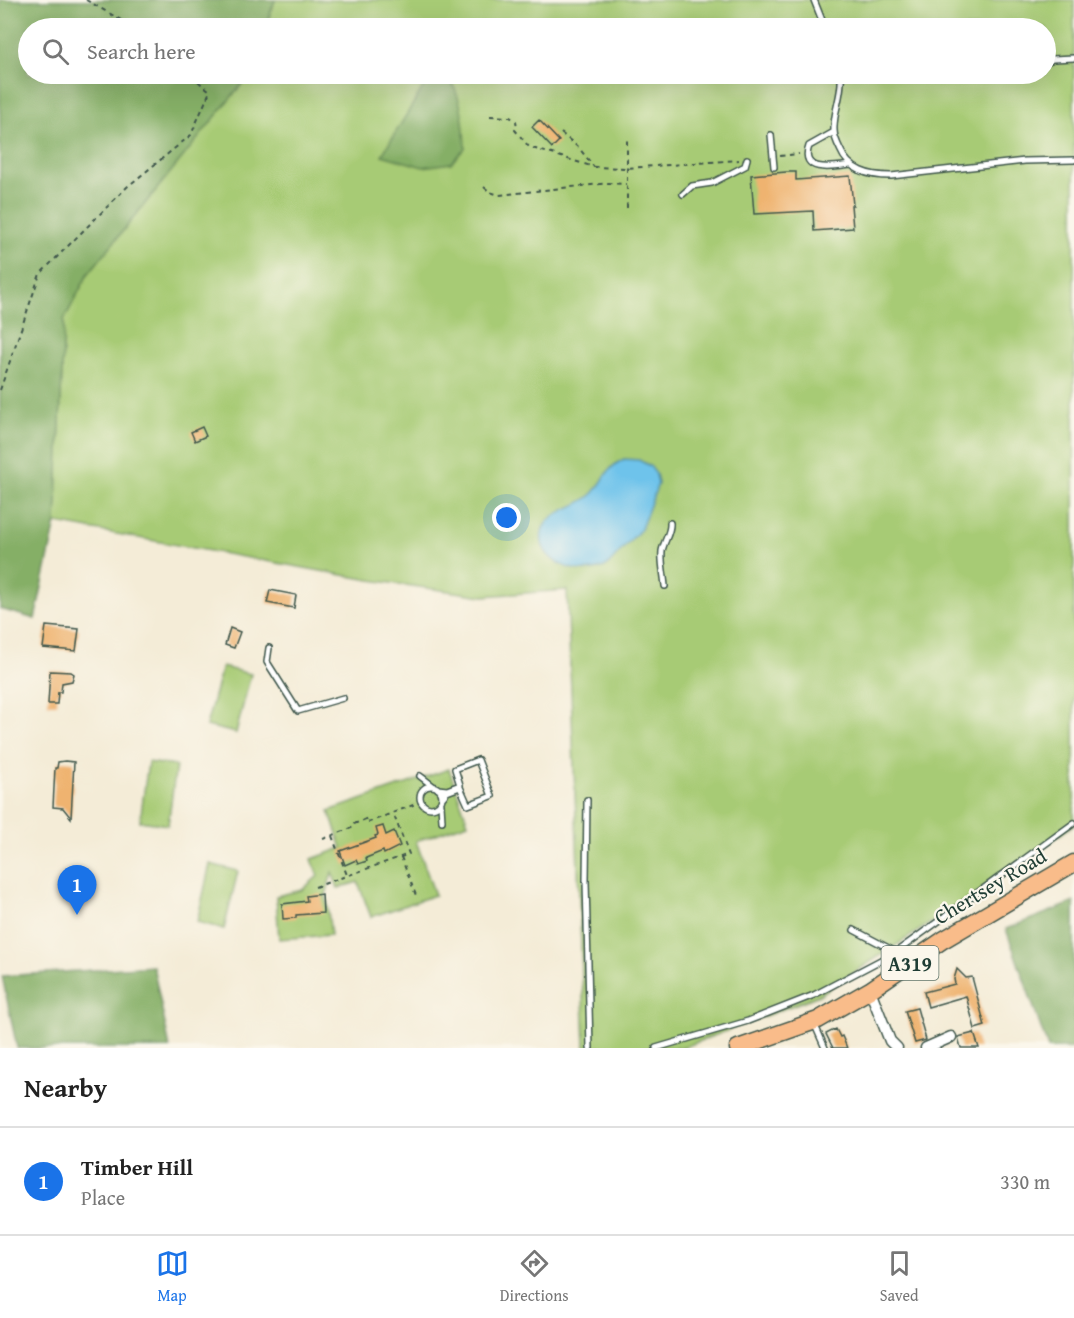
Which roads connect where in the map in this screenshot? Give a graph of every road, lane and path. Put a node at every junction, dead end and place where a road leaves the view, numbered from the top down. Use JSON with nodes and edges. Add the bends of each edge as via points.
{"nodes":[{"id":1,"x":86,"y":0,"type":"edge"},
{"id":2,"x":814,"y":0,"type":"edge"},
{"id":3,"x":118,"y":18,"type":"edge"},
{"id":4,"x":821,"y":18,"type":"edge"},
{"id":5,"x":1074,"y":58,"type":"edge"},
{"id":6,"x":1056,"y":59,"type":"edge"},
{"id":7,"x":201,"y":84,"type":"edge"},
{"id":8,"x":842,"y":84,"type":"edge"},
{"id":9,"x":490,"y":116,"type":"dead end"},
{"id":10,"x":834,"y":132,"type":"junction"},
{"id":11,"x":561,"y":133,"type":"dead end"},
{"id":12,"x":771,"y":135,"type":"dead end"},
{"id":13,"x":627,"y":136,"type":"dead end"},
{"id":14,"x":807,"y":153,"type":"junction"},
{"id":15,"x":774,"y":157,"type":"junction"},
{"id":16,"x":747,"y":159,"type":"joint"},
{"id":17,"x":1074,"y":160,"type":"edge"},
{"id":18,"x":850,"y":165,"type":"junction"},
{"id":19,"x":594,"y":167,"type":"junction"},
{"id":20,"x":774,"y":167,"type":"dead end"},
{"id":21,"x":627,"y":168,"type":"junction"},
{"id":22,"x":626,"y":184,"type":"junction"},
{"id":23,"x":484,"y":187,"type":"dead end"},
{"id":24,"x":683,"y":194,"type":"dead end"},
{"id":25,"x":627,"y":208,"type":"dead end"},
{"id":26,"x":0,"y":390,"type":"edge"},
{"id":27,"x":670,"y":523,"type":"dead end"},
{"id":28,"x":664,"y":586,"type":"dead end"},
{"id":29,"x":268,"y":648,"type":"dead end"},
{"id":30,"x":343,"y":698,"type":"dead end"},
{"id":31,"x":420,"y":776,"type":"dead end"},
{"id":32,"x":436,"y":788,"type":"junction"},
{"id":33,"x":442,"y":800,"type":"junction"},
{"id":34,"x":587,"y":800,"type":"dead end"},
{"id":35,"x":421,"y":802,"type":"junction"},
{"id":36,"x":393,"y":813,"type":"junction"},
{"id":37,"x":442,"y":821,"type":"dead end"},
{"id":38,"x":1074,"y":822,"type":"edge"},
{"id":39,"x":332,"y":836,"type":"junction"},
{"id":40,"x":323,"y":840,"type":"dead end"},
{"id":41,"x":400,"y":857,"type":"junction"},
{"id":42,"x":1074,"y":863,"type":"edge"},
{"id":43,"x":347,"y":875,"type":"junction"},
{"id":44,"x":315,"y":887,"type":"dead end"},
{"id":45,"x":417,"y":898,"type":"dead end"},
{"id":46,"x":855,"y":930,"type":"dead end"},
{"id":47,"x":896,"y":952,"type":"junction"},
{"id":48,"x":870,"y":990,"type":"junction"},
{"id":49,"x":813,"y":1022,"type":"junction"},
{"id":50,"x":951,"y":1037,"type":"dead end"},
{"id":51,"x":590,"y":1048,"type":"edge"},
{"id":52,"x":656,"y":1048,"type":"edge"},
{"id":53,"x":738,"y":1048,"type":"edge"},
{"id":54,"x":825,"y":1048,"type":"edge"},
{"id":55,"x":897,"y":1048,"type":"edge"},
{"id":56,"x":926,"y":1048,"type":"edge"}],
"edges":[{"from":1,"to":3,"type":"path"},
{"from":2,"to":4,"type":"lane"},
{"from":5,"to":6,"type":"lane"},
{"from":7,"to":26,"type":"path","via":[[210,91],[191,135],[127,187],[40,274]]},
{"from":8,"to":10,"type":"lane"},
{"from":9,"to":19,"type":"path","via":[[516,121],[515,130],[529,147]]},
{"from":10,"to":14,"type":"lane","via":[[809,146]]},
{"from":10,"to":18,"type":"lane"},
{"from":11,"to":19,"type":"path"},
{"from":12,"to":15,"type":"lane"},
{"from":13,"to":21,"type":"path"},
{"from":14,"to":15,"type":"path"},
{"from":14,"to":18,"type":"lane","via":[[809,161],[822,168]]},
{"from":15,"to":20,"type":"lane"},
{"from":16,"to":21,"type":"path"},
{"from":16,"to":24,"type":"lane","via":[[745,166],[712,183],[696,184]]},
{"from":17,"to":18,"type":"lane","via":[[1025,161],[891,176],[869,174]]},
{"from":19,"to":21,"type":"path"},
{"from":21,"to":22,"type":"path"},
{"from":22,"to":23,"type":"path","via":[[499,195]]},
{"from":22,"to":25,"type":"path"},
{"from":27,"to":28,"type":"lane","via":[[662,556]]},
{"from":29,"to":30,"type":"lane","via":[[267,662],[298,711]]},
{"from":31,"to":32,"type":"lane"},
{"from":32,"to":33,"type":"lane"},
{"from":32,"to":33,"type":"lane","via":[[447,790],[460,785],[454,769],[478,760],[492,796],[468,805],[460,787],[447,792]]},
{"from":32,"to":35,"type":"lane","via":[[423,790]]},
{"from":33,"to":35,"type":"lane","via":[[433,809]]},
{"from":33,"to":37,"type":"lane"},
{"from":34,"to":51,"type":"lane"},
{"from":35,"to":36,"type":"path"},
{"from":36,"to":39,"type":"path","via":[[369,822],[368,818]]},
{"from":36,"to":41,"type":"path","via":[[409,854]]},
{"from":38,"to":47,"type":"lane"},
{"from":39,"to":40,"type":"path"},
{"from":39,"to":43,"type":"path"},
{"from":41,"to":43,"type":"path"},
{"from":41,"to":45,"type":"path"},
{"from":42,"to":48,"type":"main road","name":"Chertsey Road","number":"A319","via":[[943,940]]},
{"from":43,"to":44,"type":"path"},
{"from":46,"to":47,"type":"lane"},
{"from":47,"to":52,"type":"lane","via":[[814,995],[748,1021]]},
{"from":48,"to":49,"type":"main road","name":"Chertsey Road","number":"A319"},
{"from":48,"to":55,"type":"street","via":[[890,1041]]},
{"from":49,"to":53,"type":"main road","name":"Chertsey Road","number":"A319"},
{"from":49,"to":54,"type":"lane"},
{"from":50,"to":56,"type":"street"}]}
